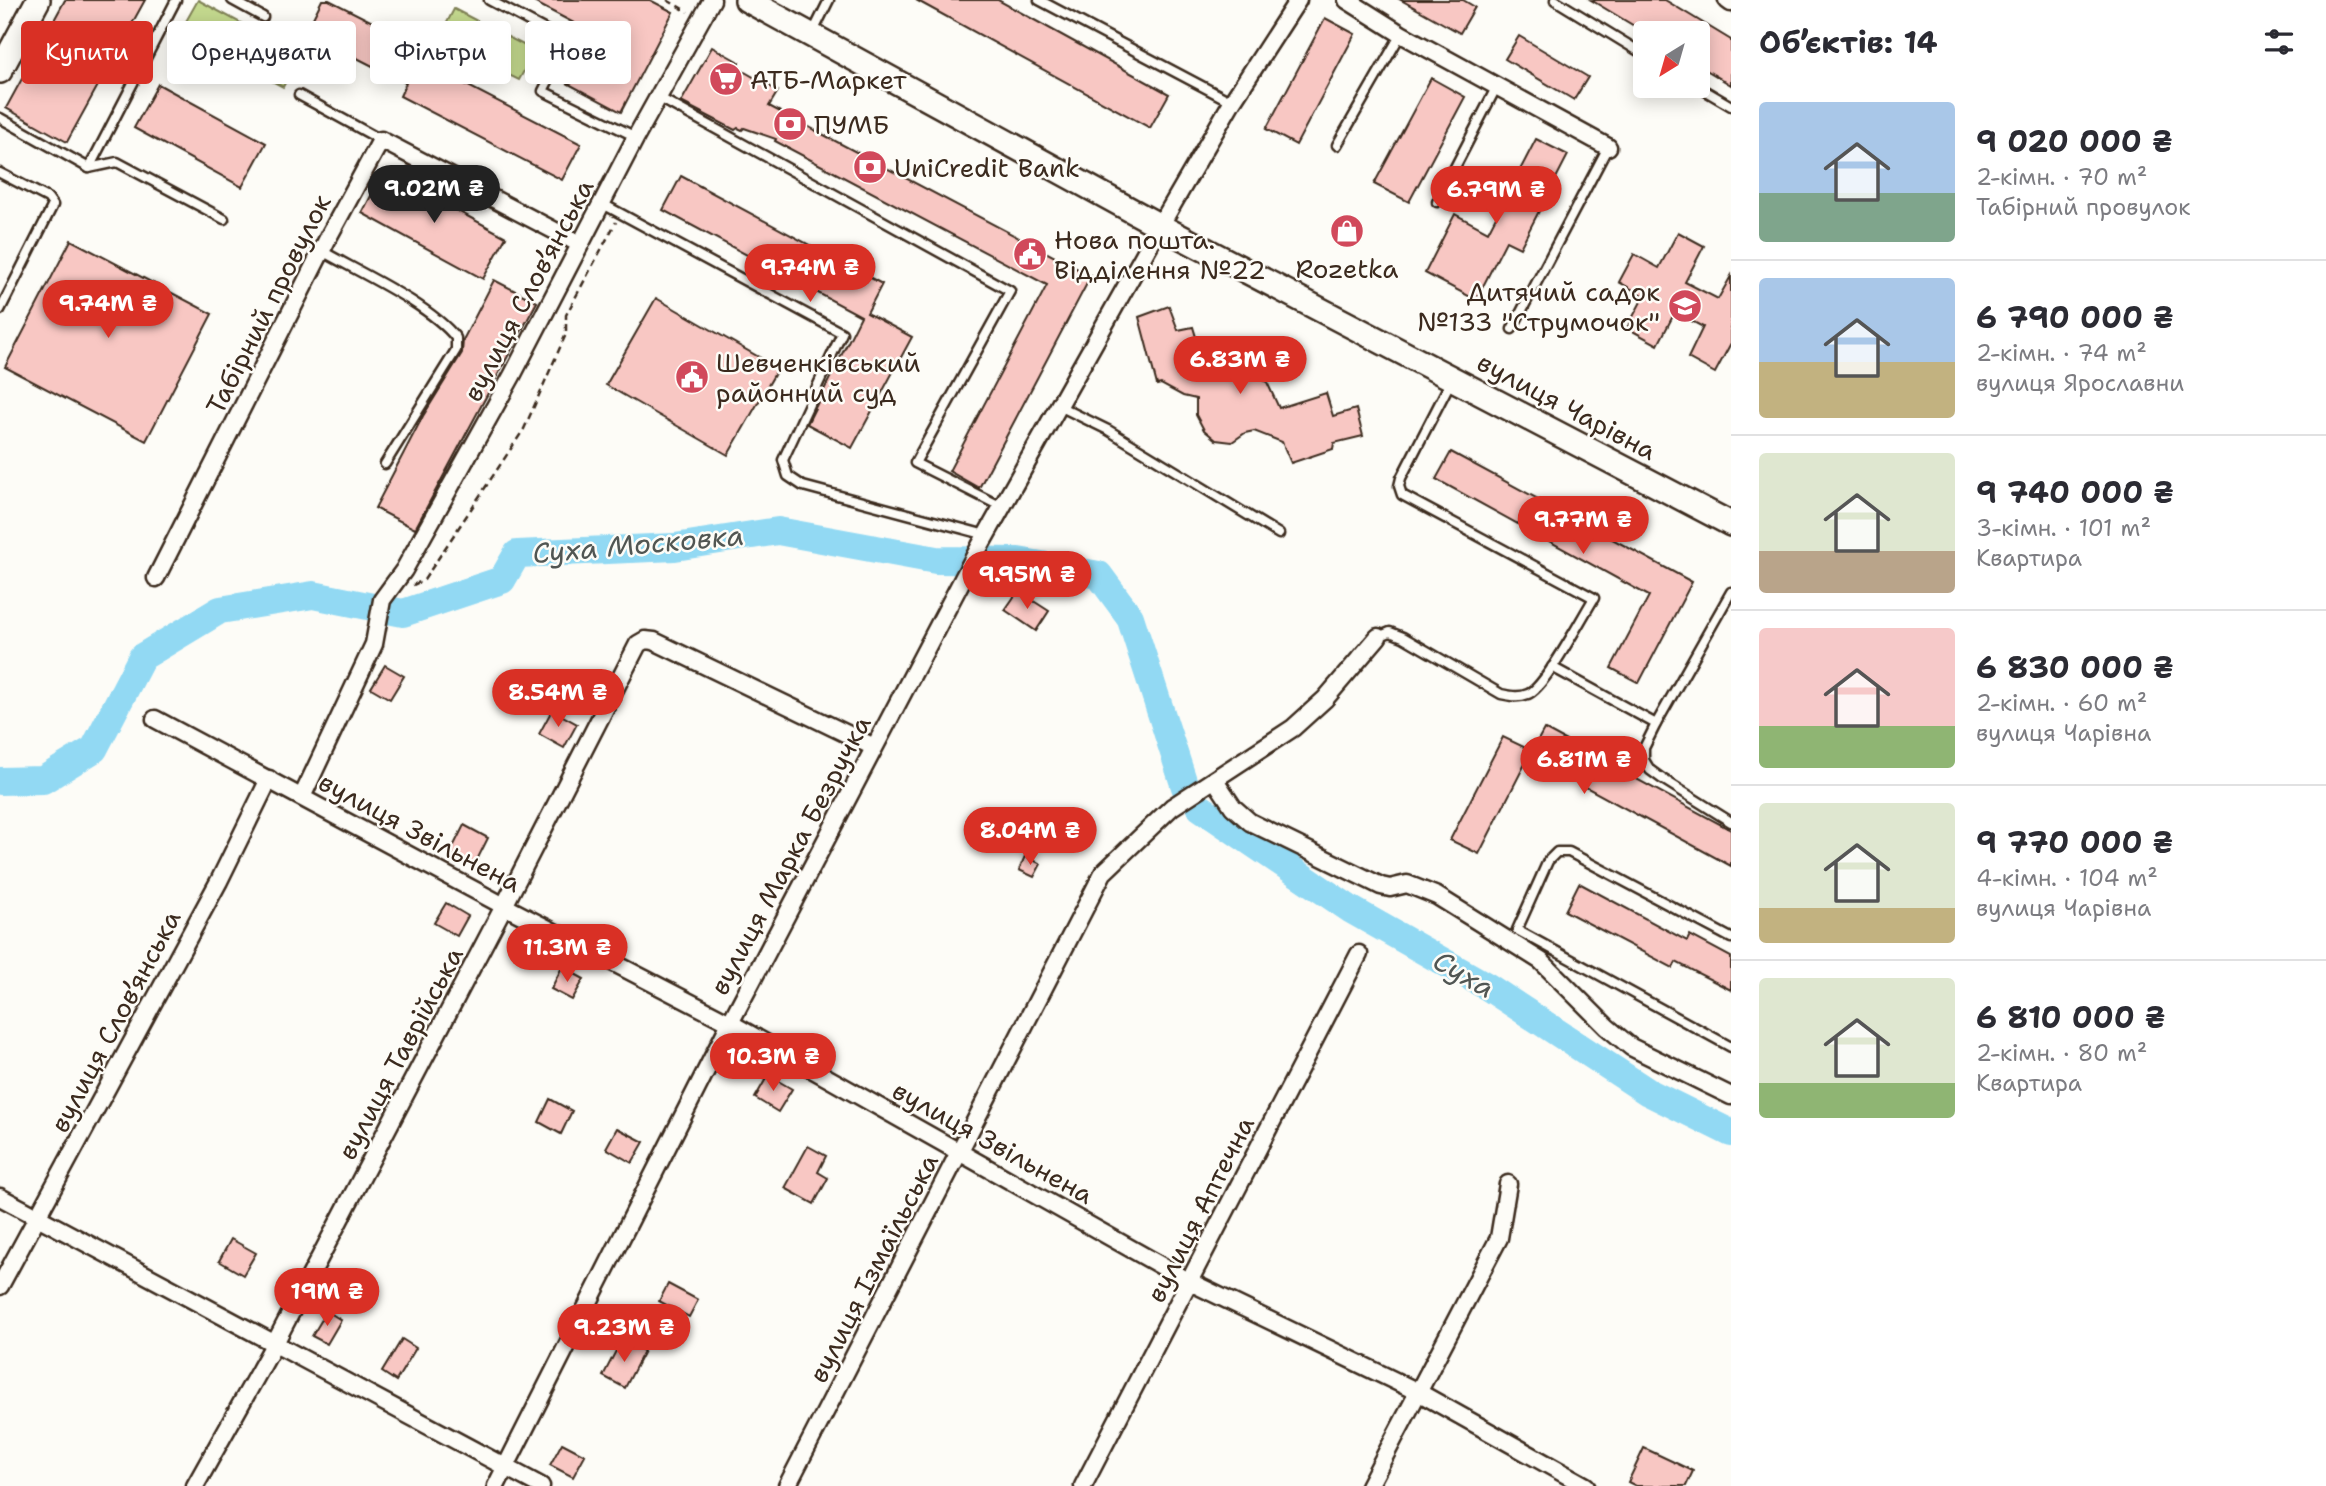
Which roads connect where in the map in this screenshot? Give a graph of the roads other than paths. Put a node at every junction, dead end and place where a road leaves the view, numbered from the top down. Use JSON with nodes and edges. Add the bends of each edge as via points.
{"nodes":[{"id":1,"x":38,"y":0,"type":"edge"},
{"id":2,"x":176,"y":0,"type":"edge"},
{"id":3,"x":232,"y":0,"type":"edge"},
{"id":4,"x":489,"y":0,"type":"edge"},
{"id":5,"x":712,"y":0,"type":"edge"},
{"id":6,"x":747,"y":0,"type":"edge"},
{"id":7,"x":829,"y":0,"type":"edge"},
{"id":8,"x":1039,"y":0,"type":"edge"},
{"id":9,"x":1298,"y":0,"type":"edge"},
{"id":10,"x":1347,"y":0,"type":"edge"},
{"id":11,"x":1555,"y":0,"type":"edge"},
{"id":12,"x":263,"y":18,"type":"dead end"},
{"id":13,"x":813,"y":34,"type":"junction"},
{"id":14,"x":1401,"y":34,"type":"junction"},
{"id":15,"x":1633,"y":48,"type":"edge"},
{"id":16,"x":0,"y":71,"type":"edge"},
{"id":17,"x":1497,"y":86,"type":"junction"},
{"id":18,"x":1710,"y":94,"type":"edge"},
{"id":19,"x":299,"y":95,"type":"dead end"},
{"id":20,"x":657,"y":97,"type":"junction"},
{"id":21,"x":1232,"y":102,"type":"junction"},
{"id":22,"x":1731,"y":106,"type":"edge"},
{"id":23,"x":0,"y":118,"type":"edge"},
{"id":24,"x":636,"y":137,"type":"junction"},
{"id":25,"x":381,"y":140,"type":"junction"},
{"id":26,"x":1337,"y":145,"type":"dead end"},
{"id":27,"x":1608,"y":147,"type":"joint"},
{"id":28,"x":89,"y":168,"type":"junction"},
{"id":29,"x":0,"y":173,"type":"edge"},
{"id":30,"x":1437,"y":202,"type":"dead end"},
{"id":31,"x":601,"y":203,"type":"junction"},
{"id":32,"x":224,"y":219,"type":"dead end"},
{"id":33,"x":1160,"y":226,"type":"junction"},
{"id":34,"x":580,"y":244,"type":"junction"},
{"id":35,"x":323,"y":251,"type":"junction"},
{"id":36,"x":0,"y":310,"type":"edge"},
{"id":37,"x":1513,"y":329,"type":"dead end"},
{"id":38,"x":1453,"y":378,"type":"junction"},
{"id":39,"x":1059,"y":406,"type":"junction"},
{"id":40,"x":386,"y":464,"type":"dead end"},
{"id":41,"x":1002,"y":507,"type":"junction"},
{"id":42,"x":1731,"y":524,"type":"edge"},
{"id":43,"x":1279,"y":534,"type":"dead end"},
{"id":44,"x":983,"y":541,"type":"junction"},
{"id":45,"x":156,"y":578,"type":"dead end"},
{"id":46,"x":1731,"y":592,"type":"edge"},
{"id":47,"x":1378,"y":637,"type":"joint"},
{"id":48,"x":1552,"y":667,"type":"junction"},
{"id":49,"x":155,"y":719,"type":"dead end"},
{"id":50,"x":1656,"y":724,"type":"junction"},
{"id":51,"x":874,"y":747,"type":"junction"},
{"id":52,"x":269,"y":779,"type":"junction"},
{"id":53,"x":1215,"y":779,"type":"junction"},
{"id":54,"x":302,"y":797,"type":"junction"},
{"id":55,"x":1731,"y":821,"type":"edge"},
{"id":56,"x":504,"y":906,"type":"junction"},
{"id":57,"x":1514,"y":936,"type":"junction"},
{"id":58,"x":1731,"y":938,"type":"edge"},
{"id":59,"x":1359,"y":954,"type":"dead end"},
{"id":60,"x":730,"y":1023,"type":"junction"},
{"id":61,"x":1731,"y":1047,"type":"edge"},
{"id":62,"x":1731,"y":1096,"type":"edge"},
{"id":63,"x":961,"y":1151,"type":"junction"},
{"id":64,"x":1508,"y":1184,"type":"dead end"},
{"id":65,"x":0,"y":1197,"type":"edge"},
{"id":66,"x":37,"y":1216,"type":"junction"},
{"id":67,"x":1190,"y":1282,"type":"junction"},
{"id":68,"x":0,"y":1286,"type":"edge"},
{"id":69,"x":275,"y":1343,"type":"junction"},
{"id":70,"x":1418,"y":1392,"type":"junction"},
{"id":71,"x":506,"y":1468,"type":"junction"},
{"id":72,"x":195,"y":1486,"type":"edge"},
{"id":73,"x":496,"y":1486,"type":"edge"},
{"id":74,"x":541,"y":1486,"type":"edge"},
{"id":75,"x":787,"y":1486,"type":"edge"},
{"id":76,"x":1083,"y":1486,"type":"edge"},
{"id":77,"x":1369,"y":1486,"type":"edge"},
{"id":78,"x":1586,"y":1486,"type":"edge"}],
"edges":[{"from":1,"to":16,"type":"street"},
{"from":2,"to":28,"type":"lane"},
{"from":3,"to":12,"type":"lane"},
{"from":4,"to":24,"type":"lane","via":[[568,42],[543,90]]},
{"from":5,"to":20,"type":"street","name":"вулиця Слов’янська"},
{"from":6,"to":13,"type":"street","name":"вулиця Чарівна"},
{"from":7,"to":13,"type":"lane"},
{"from":8,"to":21,"type":"lane"},
{"from":9,"to":21,"type":"street"},
{"from":10,"to":14,"type":"street"},
{"from":11,"to":15,"type":"lane"},
{"from":13,"to":33,"type":"street","name":"вулиця Чарівна"},
{"from":14,"to":17,"type":"street"},
{"from":14,"to":26,"type":"lane"},
{"from":17,"to":27,"type":"street"},
{"from":17,"to":30,"type":"lane"},
{"from":18,"to":22,"type":"lane"},
{"from":19,"to":25,"type":"lane"},
{"from":20,"to":24,"type":"street","name":"вулиця Слов’янська"},
{"from":20,"to":41,"type":"lane","via":[[1010,290],[915,463]]},
{"from":21,"to":33,"type":"street"},
{"from":23,"to":28,"type":"lane"},
{"from":24,"to":31,"type":"street","name":"вулиця Слов’янська"},
{"from":25,"to":34,"type":"street"},
{"from":25,"to":35,"type":"street","name":"Табірний провулок"},
{"from":27,"to":37,"type":"lane"},
{"from":28,"to":32,"type":"lane","via":[[117,162]]},
{"from":29,"to":36,"type":"lane","via":[[53,205]]},
{"from":31,"to":34,"type":"street","name":"вулиця Слов’янська"},
{"from":31,"to":44,"type":"lane","via":[[842,333],[783,460],[788,476],[803,486]]},
{"from":33,"to":38,"type":"street","name":"вулиця Чарівна"},
{"from":33,"to":39,"type":"street"},
{"from":34,"to":54,"type":"street","name":"вулиця Слов’янська","via":[[404,570],[382,600],[373,644]]},
{"from":35,"to":40,"type":"lane","via":[[429,313],[456,338],[456,350]]},
{"from":35,"to":45,"type":"street","name":"Табірний провулок"},
{"from":38,"to":42,"type":"street","name":"вулиця Чарівна"},
{"from":38,"to":48,"type":"lane","via":[[1401,478],[1402,495],[1594,598]]},
{"from":39,"to":41,"type":"street"},
{"from":39,"to":43,"type":"lane","via":[[1108,430]]},
{"from":41,"to":44,"type":"street"},
{"from":44,"to":51,"type":"street","name":"вулиця Марка Безручка"},
{"from":46,"to":50,"type":"lane"},
{"from":47,"to":48,"type":"lane","via":[[1390,632],[1403,636],[1501,694],[1517,698],[1532,694]]},
{"from":47,"to":53,"type":"street","name":"вулиця Ізмаїльська","via":[[1325,699],[1293,728]]},
{"from":48,"to":50,"type":"lane"},
{"from":49,"to":52,"type":"street","name":"вулиця Звільнена"},
{"from":50,"to":55,"type":"lane","via":[[1644,748],[1650,770]]},
{"from":51,"to":56,"type":"street","name":"вулиця Таврійська","via":[[654,642],[643,641]]},
{"from":51,"to":60,"type":"street","name":"вулиця Марка Безручка"},
{"from":52,"to":54,"type":"street","name":"вулиця Звільнена"},
{"from":52,"to":66,"type":"street","name":"вулиця Слов’янська","via":[[219,881]]},
{"from":53,"to":57,"type":"street","via":[[1250,822],[1381,886],[1407,884],[1428,891]]},
{"from":53,"to":63,"type":"street","name":"вулиця Ізмаїльська","via":[[1172,807],[1103,873]]},
{"from":54,"to":56,"type":"street","name":"вулиця Звільнена"},
{"from":56,"to":60,"type":"street","name":"вулиця Звільнена"},
{"from":56,"to":69,"type":"street","name":"вулиця Таврійська"},
{"from":57,"to":58,"type":"lane","via":[[1548,861],[1557,852],[1569,852]]},
{"from":57,"to":61,"type":"lane"},
{"from":57,"to":62,"type":"street","via":[[1625,1042]]},
{"from":59,"to":67,"type":"street","name":"вулиця Аптечна"},
{"from":60,"to":63,"type":"street","name":"вулиця Звільнена"},
{"from":60,"to":71,"type":"street","name":"вулиця Марка Безручка"},
{"from":63,"to":67,"type":"street","name":"вулиця Звільнена"},
{"from":63,"to":75,"type":"street","name":"вулиця Ізмаїльська"},
{"from":64,"to":70,"type":"street","via":[[1499,1238]]},
{"from":65,"to":66,"type":"street"},
{"from":66,"to":68,"type":"street","name":"вулиця Слов’янська"},
{"from":66,"to":69,"type":"street"},
{"from":67,"to":70,"type":"street","name":"вулиця Звільнена"},
{"from":67,"to":76,"type":"street","name":"вулиця Аптечна"},
{"from":69,"to":71,"type":"street"},
{"from":69,"to":72,"type":"street","name":"вулиця Таврійська"},
{"from":70,"to":77,"type":"street"},
{"from":70,"to":78,"type":"street","name":"вулиця Звільнена"},
{"from":71,"to":73,"type":"street","name":"вулиця Марка Безручка"},
{"from":71,"to":74,"type":"street"}]}
